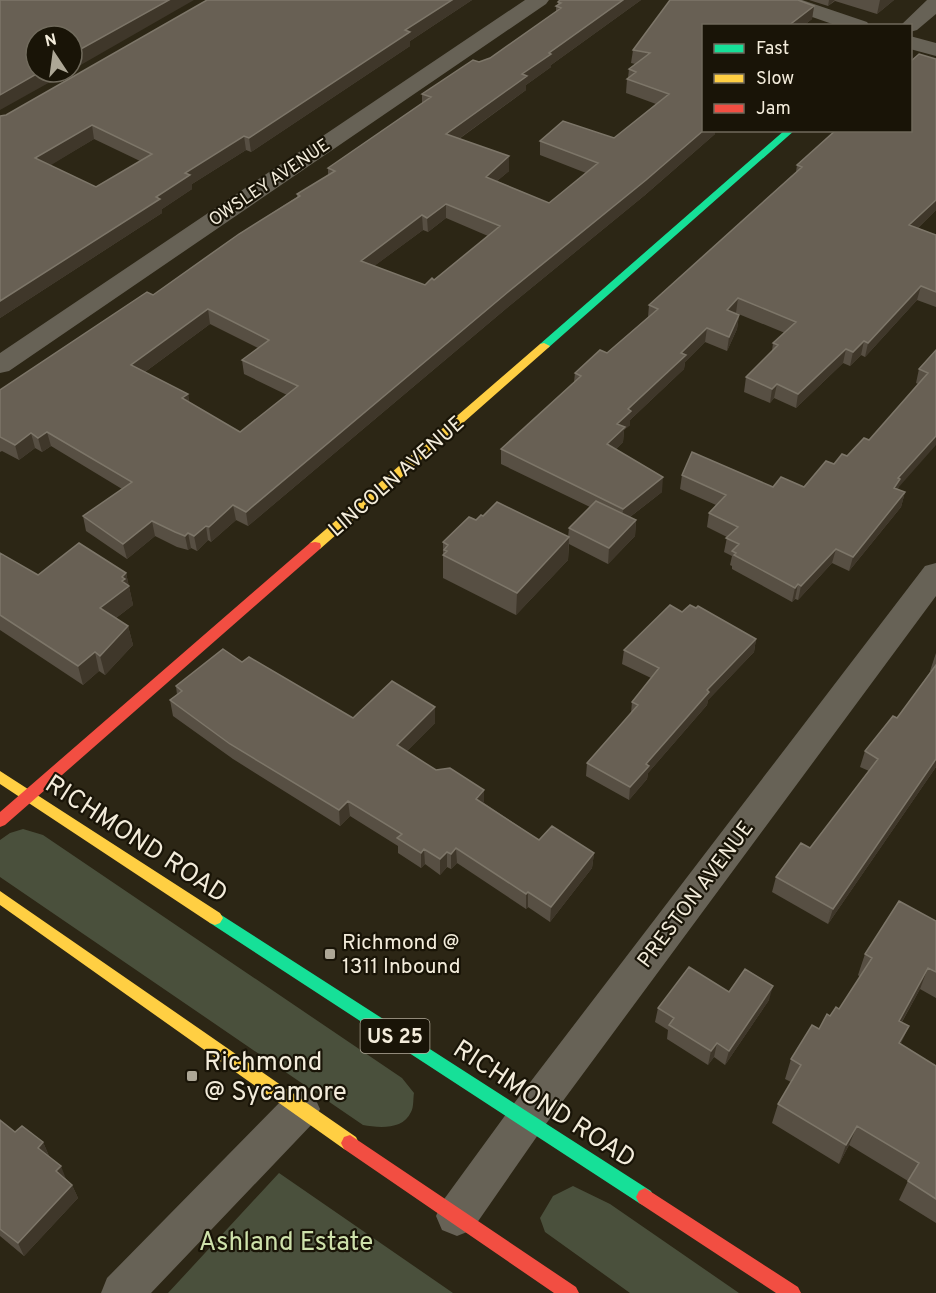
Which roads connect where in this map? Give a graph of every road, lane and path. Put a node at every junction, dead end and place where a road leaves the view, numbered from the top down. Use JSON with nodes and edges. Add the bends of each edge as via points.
{"nodes":[{"id":1,"x":539,"y":0,"type":"edge"},
{"id":2,"x":782,"y":0,"type":"edge"},
{"id":3,"x":936,"y":3,"type":"edge"},
{"id":4,"x":854,"y":24,"type":"edge"},
{"id":5,"x":912,"y":24,"type":"edge"},
{"id":6,"x":912,"y":43,"type":"edge"},
{"id":7,"x":936,"y":50,"type":"edge"},
{"id":8,"x":789,"y":132,"type":"edge"},
{"id":9,"x":0,"y":365,"type":"edge"},
{"id":10,"x":936,"y":574,"type":"edge"},
{"id":11,"x":0,"y":777,"type":"edge"},
{"id":12,"x":29,"y":796,"type":"junction"},
{"id":13,"x":0,"y":821,"type":"edge"},
{"id":14,"x":0,"y":897,"type":"edge"},
{"id":15,"x":300,"y":1109,"type":"junction"},
{"id":16,"x":526,"y":1119,"type":"junction"},
{"id":17,"x":457,"y":1216,"type":"junction"},
{"id":18,"x":122,"y":1293,"type":"edge"},
{"id":19,"x":570,"y":1293,"type":"edge"},
{"id":20,"x":792,"y":1293,"type":"edge"}],
"edges":[{"from":1,"to":9,"type":"street","name":"OWSLEY AVENUE"},
{"from":2,"to":4,"type":"street"},
{"from":3,"to":5,"type":"street"},
{"from":6,"to":7,"type":"street"},
{"from":8,"to":12,"type":"street","name":"LINCOLN AVENUE"},
{"from":10,"to":16,"type":"street","name":"PRESTON AVENUE"},
{"from":11,"to":12,"type":"street","name":"RICHMOND ROAD","number":"US 25"},
{"from":12,"to":13,"type":"street","name":"LINCOLN AVENUE"},
{"from":12,"to":16,"type":"street","name":"RICHMOND ROAD","number":"US 25"},
{"from":14,"to":15,"type":"street"},
{"from":15,"to":17,"type":"street"},
{"from":15,"to":18,"type":"street"},
{"from":16,"to":17,"type":"street","name":"PRESTON AVENUE"},
{"from":16,"to":20,"type":"street","name":"RICHMOND ROAD","number":"US 25"},
{"from":17,"to":19,"type":"street"}]}
